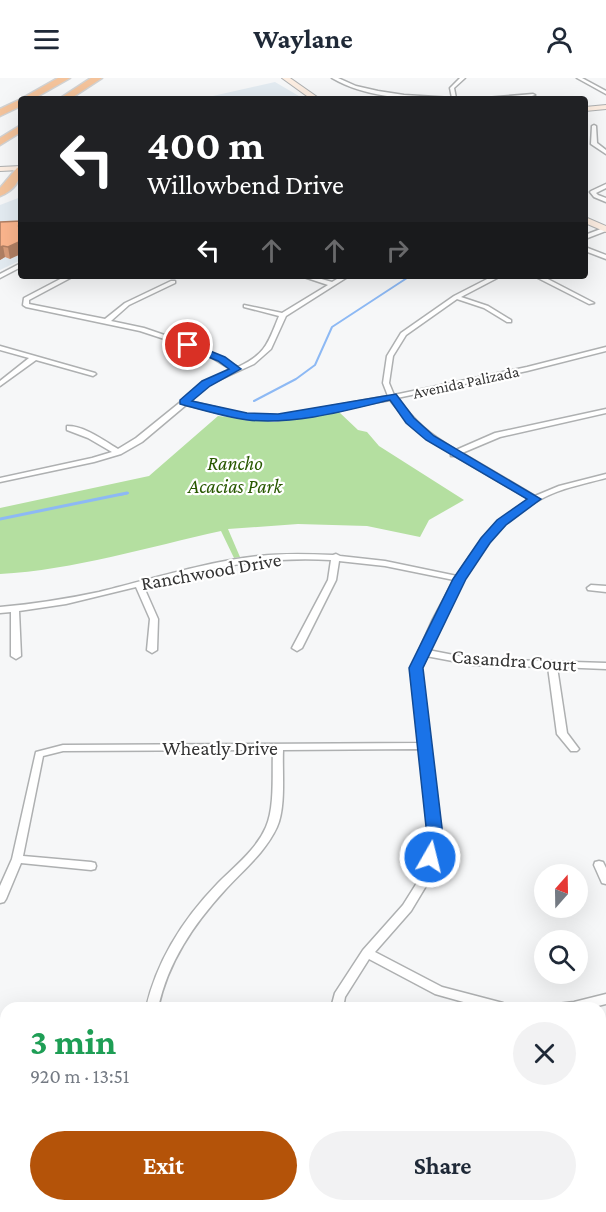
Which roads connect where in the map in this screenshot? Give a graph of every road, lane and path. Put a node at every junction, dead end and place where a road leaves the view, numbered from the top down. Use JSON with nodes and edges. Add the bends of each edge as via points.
{"nodes":[{"id":1,"x":65,"y":78,"type":"edge"},
{"id":2,"x":80,"y":78,"type":"edge"},
{"id":3,"x":97,"y":78,"type":"edge"},
{"id":4,"x":107,"y":78,"type":"edge"},
{"id":5,"x":285,"y":78,"type":"edge"},
{"id":6,"x":352,"y":78,"type":"edge"},
{"id":7,"x":463,"y":78,"type":"edge"},
{"id":8,"x":579,"y":78,"type":"edge"},
{"id":9,"x":337,"y":79,"type":"edge"},
{"id":10,"x":606,"y":93,"type":"edge"},
{"id":11,"x":533,"y":95,"type":"dead end"},
{"id":12,"x":32,"y":96,"type":"edge"},
{"id":13,"x":53,"y":96,"type":"edge"},
{"id":14,"x":69,"y":96,"type":"edge"},
{"id":15,"x":86,"y":96,"type":"edge"},
{"id":16,"x":312,"y":96,"type":"edge"},
{"id":17,"x":421,"y":96,"type":"edge"},
{"id":18,"x":454,"y":96,"type":"edge"},
{"id":19,"x":507,"y":96,"type":"edge"},
{"id":20,"x":18,"y":104,"type":"edge"},
{"id":21,"x":606,"y":107,"type":"edge"},
{"id":22,"x":588,"y":109,"type":"edge"},
{"id":23,"x":0,"y":113,"type":"edge"},
{"id":24,"x":18,"y":118,"type":"edge"},
{"id":25,"x":594,"y":126,"type":"dead end"},
{"id":26,"x":0,"y":130,"type":"edge"},
{"id":27,"x":18,"y":130,"type":"edge"},
{"id":28,"x":0,"y":142,"type":"edge"},
{"id":29,"x":588,"y":144,"type":"edge"},
{"id":30,"x":594,"y":144,"type":"junction"},
{"id":31,"x":606,"y":152,"type":"edge"},
{"id":32,"x":0,"y":169,"type":"edge"},
{"id":33,"x":18,"y":169,"type":"edge"},
{"id":34,"x":18,"y":174,"type":"edge"},
{"id":35,"x":606,"y":186,"type":"edge"},
{"id":36,"x":0,"y":193,"type":"edge"},
{"id":37,"x":606,"y":200,"type":"edge"},
{"id":38,"x":588,"y":221,"type":"edge"},
{"id":39,"x":606,"y":229,"type":"edge"},
{"id":40,"x":588,"y":236,"type":"edge"},
{"id":41,"x":588,"y":250,"type":"edge"},
{"id":42,"x":606,"y":257,"type":"edge"},
{"id":43,"x":18,"y":267,"type":"edge"},
{"id":44,"x":0,"y":276,"type":"edge"},
{"id":45,"x":65,"y":279,"type":"edge"},
{"id":46,"x":314,"y":279,"type":"edge"},
{"id":47,"x":340,"y":279,"type":"edge"},
{"id":48,"x":492,"y":279,"type":"edge"},
{"id":49,"x":543,"y":279,"type":"edge"},
{"id":50,"x":174,"y":282,"type":"dead end"},
{"id":51,"x":332,"y":284,"type":"junction"},
{"id":52,"x":456,"y":297,"type":"junction"},
{"id":53,"x":591,"y":303,"type":"dead end"},
{"id":54,"x":246,"y":306,"type":"dead end"},
{"id":55,"x":284,"y":315,"type":"junction"},
{"id":56,"x":108,"y":320,"type":"junction"},
{"id":57,"x":509,"y":321,"type":"dead end"},
{"id":58,"x":0,"y":348,"type":"edge"},
{"id":59,"x":606,"y":349,"type":"edge"},
{"id":60,"x":34,"y":358,"type":"junction"},
{"id":61,"x":236,"y":369,"type":"junction"},
{"id":62,"x":93,"y":374,"type":"dead end"},
{"id":63,"x":0,"y":384,"type":"edge"},
{"id":64,"x":392,"y":397,"type":"junction"},
{"id":65,"x":183,"y":402,"type":"junction"},
{"id":66,"x":606,"y":411,"type":"edge"},
{"id":67,"x":70,"y":428,"type":"dead end"},
{"id":68,"x":118,"y":452,"type":"junction"},
{"id":69,"x":454,"y":454,"type":"junction"},
{"id":70,"x":605,"y":478,"type":"edge"},
{"id":71,"x":0,"y":480,"type":"edge"},
{"id":72,"x":535,"y":499,"type":"junction"},
{"id":73,"x":336,"y":556,"type":"junction"},
{"id":74,"x":459,"y":579,"type":"junction"},
{"id":75,"x":138,"y":583,"type":"junction"},
{"id":76,"x":591,"y":588,"type":"dead end"},
{"id":77,"x":606,"y":589,"type":"edge"},
{"id":78,"x":15,"y":609,"type":"junction"},
{"id":79,"x":0,"y":610,"type":"edge"},
{"id":80,"x":297,"y":648,"type":"dead end"},
{"id":81,"x":152,"y":650,"type":"dead end"},
{"id":82,"x":422,"y":652,"type":"junction"},
{"id":83,"x":16,"y":656,"type":"dead end"},
{"id":84,"x":552,"y":664,"type":"junction"},
{"id":85,"x":606,"y":666,"type":"edge"},
{"id":86,"x":424,"y":746,"type":"junction"},
{"id":87,"x":278,"y":748,"type":"junction"},
{"id":88,"x":573,"y":749,"type":"dead end"},
{"id":89,"x":17,"y":859,"type":"junction"},
{"id":90,"x":599,"y":865,"type":"dead end"},
{"id":91,"x":91,"y":866,"type":"dead end"},
{"id":92,"x":606,"y":880,"type":"edge"},
{"id":93,"x":0,"y":899,"type":"edge"},
{"id":94,"x":367,"y":953,"type":"junction"},
{"id":95,"x":154,"y":1002,"type":"edge"},
{"id":96,"x":338,"y":1002,"type":"edge"},
{"id":97,"x":480,"y":1002,"type":"edge"}],
"edges":[{"from":1,"to":12,"type":"highway"},
{"from":2,"to":13,"type":"highway"},
{"from":3,"to":14,"type":"highway"},
{"from":4,"to":15,"type":"highway"},
{"from":5,"to":16,"type":"main road"},
{"from":6,"to":9,"type":"street"},
{"from":7,"to":18,"type":"street","via":[[452,88]]},
{"from":8,"to":10,"type":"street"},
{"from":9,"to":17,"type":"street","via":[[388,94]]},
{"from":11,"to":19,"type":"street"},
{"from":20,"to":23,"type":"highway"},
{"from":21,"to":22,"type":"main road"},
{"from":24,"to":26,"type":"highway"},
{"from":25,"to":30,"type":"street"},
{"from":27,"to":28,"type":"highway"},
{"from":29,"to":30,"type":"street"},
{"from":30,"to":31,"type":"street"},
{"from":32,"to":33,"type":"main road"},
{"from":34,"to":36,"type":"highway"},
{"from":35,"to":37,"type":"street","via":[[593,192]]},
{"from":38,"to":39,"type":"main road"},
{"from":39,"to":40,"type":"street"},
{"from":41,"to":42,"type":"street"},
{"from":43,"to":44,"type":"street"},
{"from":45,"to":56,"type":"street","via":[[26,299],[26,305]]},
{"from":46,"to":51,"type":"street"},
{"from":47,"to":51,"type":"street"},
{"from":48,"to":52,"type":"street"},
{"from":49,"to":53,"type":"street"},
{"from":50,"to":56,"type":"street","via":[[127,304]]},
{"from":51,"to":55,"type":"street"},
{"from":52,"to":57,"type":"street","via":[[486,307]]},
{"from":52,"to":64,"type":"street","via":[[404,334],[395,345],[386,383]]},
{"from":54,"to":55,"type":"street"},
{"from":55,"to":61,"type":"street","via":[[268,349],[252,363]]},
{"from":56,"to":61,"type":"street","via":[[203,350]]},
{"from":58,"to":60,"type":"street"},
{"from":59,"to":64,"type":"street","name":"Avenida Palizada"},
{"from":60,"to":62,"type":"street"},
{"from":60,"to":63,"type":"street"},
{"from":61,"to":65,"type":"street","via":[[206,384]]},
{"from":64,"to":65,"type":"street","name":"Avenida Palizada","via":[[278,418],[247,417]]},
{"from":64,"to":69,"type":"street","via":[[410,420]]},
{"from":65,"to":68,"type":"street","via":[[139,441]]},
{"from":66,"to":69,"type":"street","via":[[498,435]]},
{"from":67,"to":68,"type":"street"},
{"from":68,"to":71,"type":"street"},
{"from":69,"to":72,"type":"street"},
{"from":70,"to":72,"type":"street","via":[[576,482]]},
{"from":72,"to":74,"type":"street","via":[[502,522]]},
{"from":73,"to":74,"type":"street","name":"Ranchwood Drive"},
{"from":73,"to":75,"type":"street","name":"Ranchwood Drive","via":[[259,558]]},
{"from":73,"to":80,"type":"street","via":[[332,580]]},
{"from":74,"to":82,"type":"street"},
{"from":75,"to":78,"type":"street","name":"Ranchwood Drive"},
{"from":75,"to":81,"type":"street","via":[[154,619]]},
{"from":76,"to":77,"type":"street"},
{"from":78,"to":79,"type":"street","name":"Ranchwood Drive"},
{"from":78,"to":83,"type":"street"},
{"from":82,"to":84,"type":"street","name":"Casandra Court","via":[[474,662]]},
{"from":82,"to":86,"type":"street","via":[[416,668]]},
{"from":84,"to":85,"type":"street","name":"Casandra Court"},
{"from":84,"to":88,"type":"street","via":[[562,734]]},
{"from":86,"to":87,"type":"street","name":"Wheatly Drive"},
{"from":86,"to":94,"type":"street","via":[[435,836],[425,878],[407,908]]},
{"from":87,"to":89,"type":"street","name":"Wheatly Drive","via":[[63,748],[39,754]]},
{"from":87,"to":95,"type":"street","via":[[273,824],[257,852],[201,908],[177,944]]},
{"from":89,"to":91,"type":"street"},
{"from":89,"to":93,"type":"street"},
{"from":90,"to":92,"type":"street"},
{"from":94,"to":96,"type":"street"},
{"from":94,"to":97,"type":"street","via":[[439,991]]}]}
